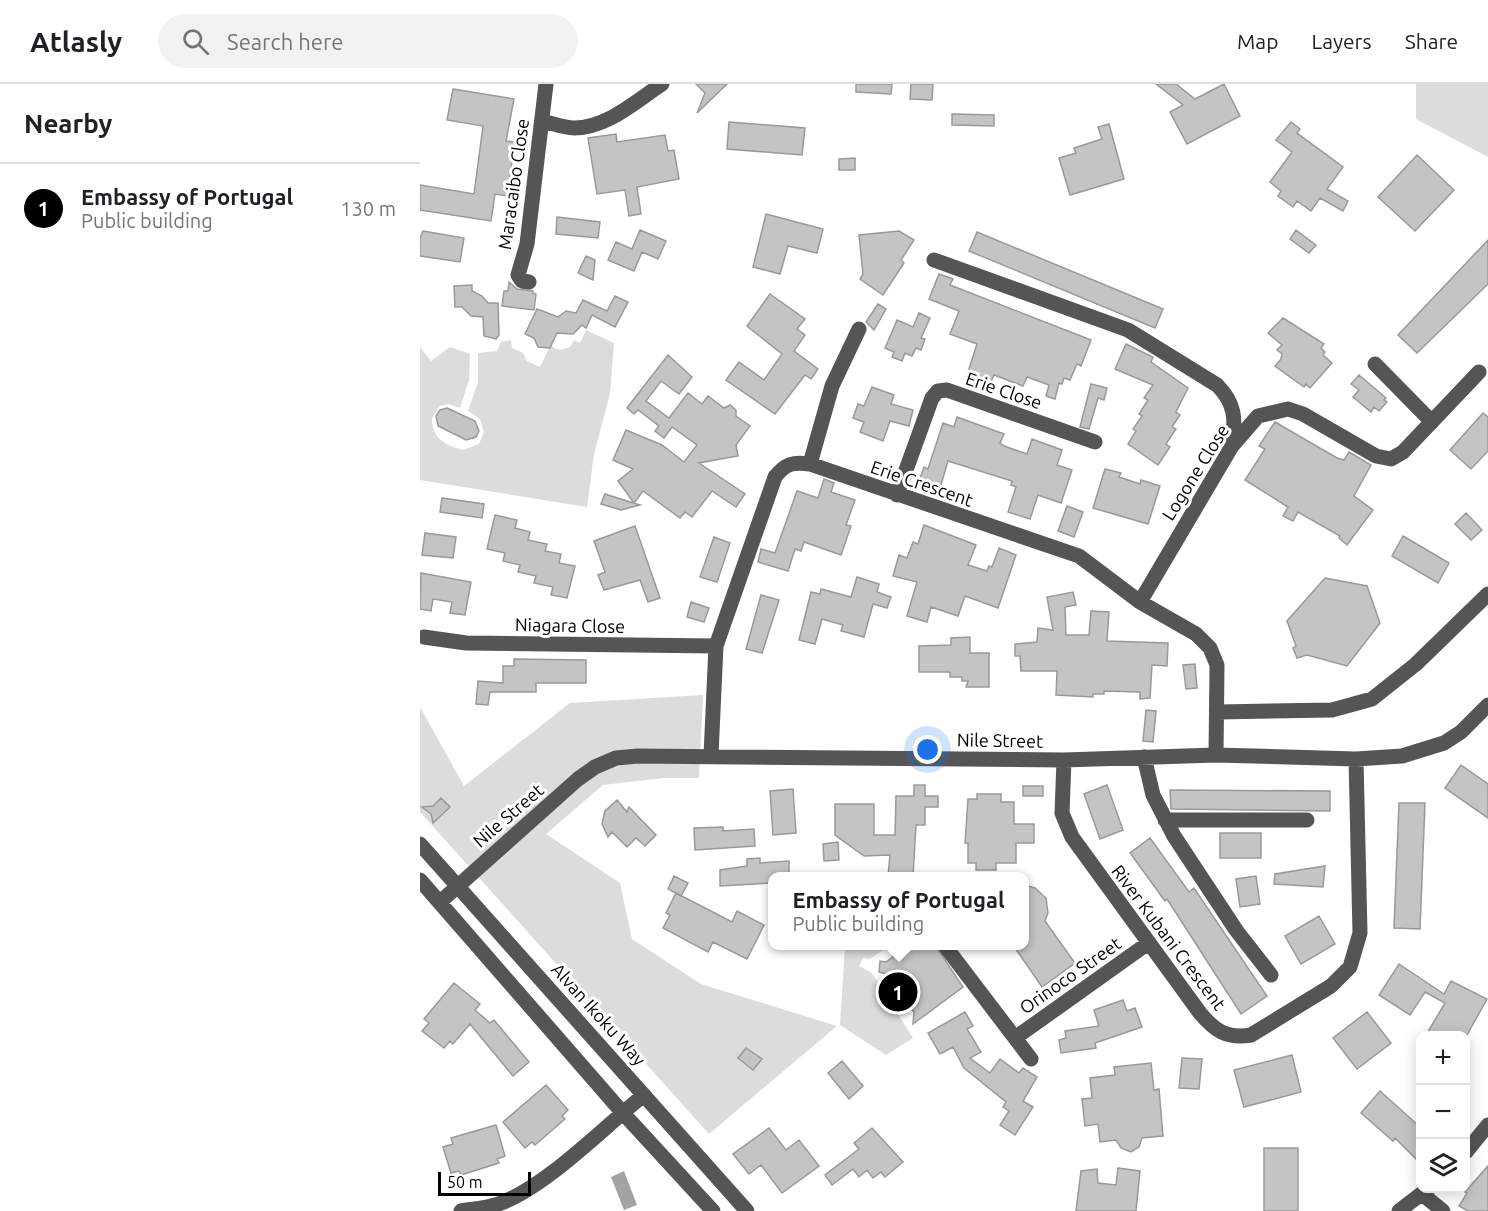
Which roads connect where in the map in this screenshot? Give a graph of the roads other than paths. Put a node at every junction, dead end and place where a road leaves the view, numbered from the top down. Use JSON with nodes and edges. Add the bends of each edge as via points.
{"nodes":[{"id":1,"x":546,"y":84,"type":"edge"},
{"id":2,"x":662,"y":84,"type":"edge"},
{"id":3,"x":542,"y":121,"type":"junction"},
{"id":4,"x":934,"y":260,"type":"dead end"},
{"id":5,"x":529,"y":282,"type":"dead end"},
{"id":6,"x":859,"y":329,"type":"dead end"},
{"id":7,"x":1375,"y":364,"type":"dead end"},
{"id":8,"x":1479,"y":372,"type":"dead end"},
{"id":9,"x":1432,"y":422,"type":"junction"},
{"id":10,"x":1095,"y":442,"type":"dead end"},
{"id":11,"x":1232,"y":446,"type":"junction"},
{"id":12,"x":810,"y":464,"type":"junction"},
{"id":13,"x":897,"y":495,"type":"junction"},
{"id":14,"x":1488,"y":594,"type":"edge"},
{"id":15,"x":1140,"y":602,"type":"junction"},
{"id":16,"x":424,"y":637,"type":"dead end"},
{"id":17,"x":716,"y":646,"type":"junction"},
{"id":18,"x":1488,"y":705,"type":"edge"},
{"id":19,"x":1218,"y":712,"type":"junction"},
{"id":20,"x":711,"y":755,"type":"junction"},
{"id":21,"x":1216,"y":755,"type":"junction"},
{"id":22,"x":1144,"y":757,"type":"junction"},
{"id":23,"x":1356,"y":759,"type":"junction"},
{"id":24,"x":1064,"y":760,"type":"junction"},
{"id":25,"x":1165,"y":820,"type":"junction"},
{"id":26,"x":1307,"y":820,"type":"dead end"},
{"id":27,"x":420,"y":844,"type":"edge"},
{"id":28,"x":420,"y":880,"type":"edge"},
{"id":29,"x":458,"y":884,"type":"junction"},
{"id":30,"x":440,"y":902,"type":"junction"},
{"id":31,"x":1148,"y":944,"type":"junction"},
{"id":32,"x":949,"y":950,"type":"edge"},
{"id":33,"x":1271,"y":975,"type":"dead end"},
{"id":34,"x":1015,"y":1038,"type":"junction"},
{"id":35,"x":1031,"y":1059,"type":"dead end"},
{"id":36,"x":644,"y":1095,"type":"junction"},
{"id":37,"x":622,"y":1112,"type":"junction"},
{"id":38,"x":1488,"y":1125,"type":"edge"},
{"id":39,"x":1470,"y":1147,"type":"edge"},
{"id":40,"x":1422,"y":1193,"type":"edge"},
{"id":41,"x":1427,"y":1193,"type":"edge"},
{"id":42,"x":499,"y":1208,"type":"edge"},
{"id":43,"x":461,"y":1211,"type":"edge"},
{"id":44,"x":713,"y":1211,"type":"edge"},
{"id":45,"x":747,"y":1211,"type":"edge"},
{"id":46,"x":1399,"y":1211,"type":"edge"},
{"id":47,"x":1443,"y":1211,"type":"edge"}],
"edges":[{"from":1,"to":3,"type":"street","name":"Maracaibo Close"},
{"from":2,"to":3,"type":"street","via":[[606,121],[589,127],[572,128]]},
{"from":3,"to":5,"type":"street","name":"Maracaibo Close","via":[[527,244],[518,275]]},
{"from":4,"to":11,"type":"street","via":[[1128,330],[1217,385],[1228,396],[1234,411]]},
{"from":6,"to":12,"type":"street","via":[[832,386]]},
{"from":7,"to":9,"type":"street"},
{"from":8,"to":9,"type":"street","name":"Logone Close"},
{"from":9,"to":11,"type":"street","name":"Logone Close","via":[[1391,459],[1376,456],[1288,409],[1258,416]]},
{"from":10,"to":13,"type":"street","name":"Erie Close","via":[[947,390],[938,391],[932,398]]},
{"from":11,"to":15,"type":"street","name":"Logone Close"},
{"from":12,"to":13,"type":"street","name":"Erie Crescent"},
{"from":12,"to":17,"type":"street","name":"Erie Crescent","via":[[792,462],[775,477]]},
{"from":13,"to":15,"type":"street","name":"Erie Crescent","via":[[1079,556]]},
{"from":14,"to":19,"type":"street","via":[[1416,664],[1372,699],[1332,710]]},
{"from":15,"to":19,"type":"street","name":"Erie Crescent","via":[[1196,634],[1210,648],[1217,665]]},
{"from":16,"to":17,"type":"street","name":"Niagara Close","via":[[466,643]]},
{"from":17,"to":20,"type":"street","name":"Erie Crescent"},
{"from":18,"to":23,"type":"street","name":"Nile Street","via":[[1461,732],[1425,751]]},
{"from":19,"to":21,"type":"street","name":"Erie Crescent"},
{"from":20,"to":24,"type":"street","name":"Nile Street"},
{"from":20,"to":29,"type":"street","name":"Nile Street","via":[[616,758],[595,767]]},
{"from":21,"to":22,"type":"street","name":"Nile Street"},
{"from":21,"to":23,"type":"street","name":"Nile Street"},
{"from":22,"to":24,"type":"street","name":"Nile Street"},
{"from":22,"to":25,"type":"street","via":[[1153,795]]},
{"from":23,"to":31,"type":"street","name":"River Kubani Crescent","via":[[1360,933],[1350,967],[1331,986],[1251,1035],[1223,1035],[1200,1013]]},
{"from":24,"to":31,"type":"street","name":"River Kubani Crescent","via":[[1065,823]]},
{"from":25,"to":26,"type":"street"},
{"from":25,"to":33,"type":"street","via":[[1236,930]]},
{"from":27,"to":29,"type":"street","name":"Alvan Ikoku Way"},
{"from":28,"to":30,"type":"street"},
{"from":29,"to":30,"type":"street","name":"Nile Street"},
{"from":29,"to":36,"type":"street","name":"Alvan Ikoku Way"},
{"from":30,"to":37,"type":"street"},
{"from":31,"to":34,"type":"street","name":"Orinoco Street"},
{"from":32,"to":34,"type":"street","name":"Orinoco Street"},
{"from":34,"to":35,"type":"street","name":"Orinoco Street"},
{"from":36,"to":37,"type":"street"},
{"from":36,"to":45,"type":"street","name":"Alvan Ikoku Way"},
{"from":37,"to":42,"type":"street","via":[[556,1169]]},
{"from":37,"to":44,"type":"street"},
{"from":38,"to":39,"type":"street"},
{"from":40,"to":46,"type":"street"},
{"from":41,"to":47,"type":"street"},
{"from":42,"to":43,"type":"street"}]}
